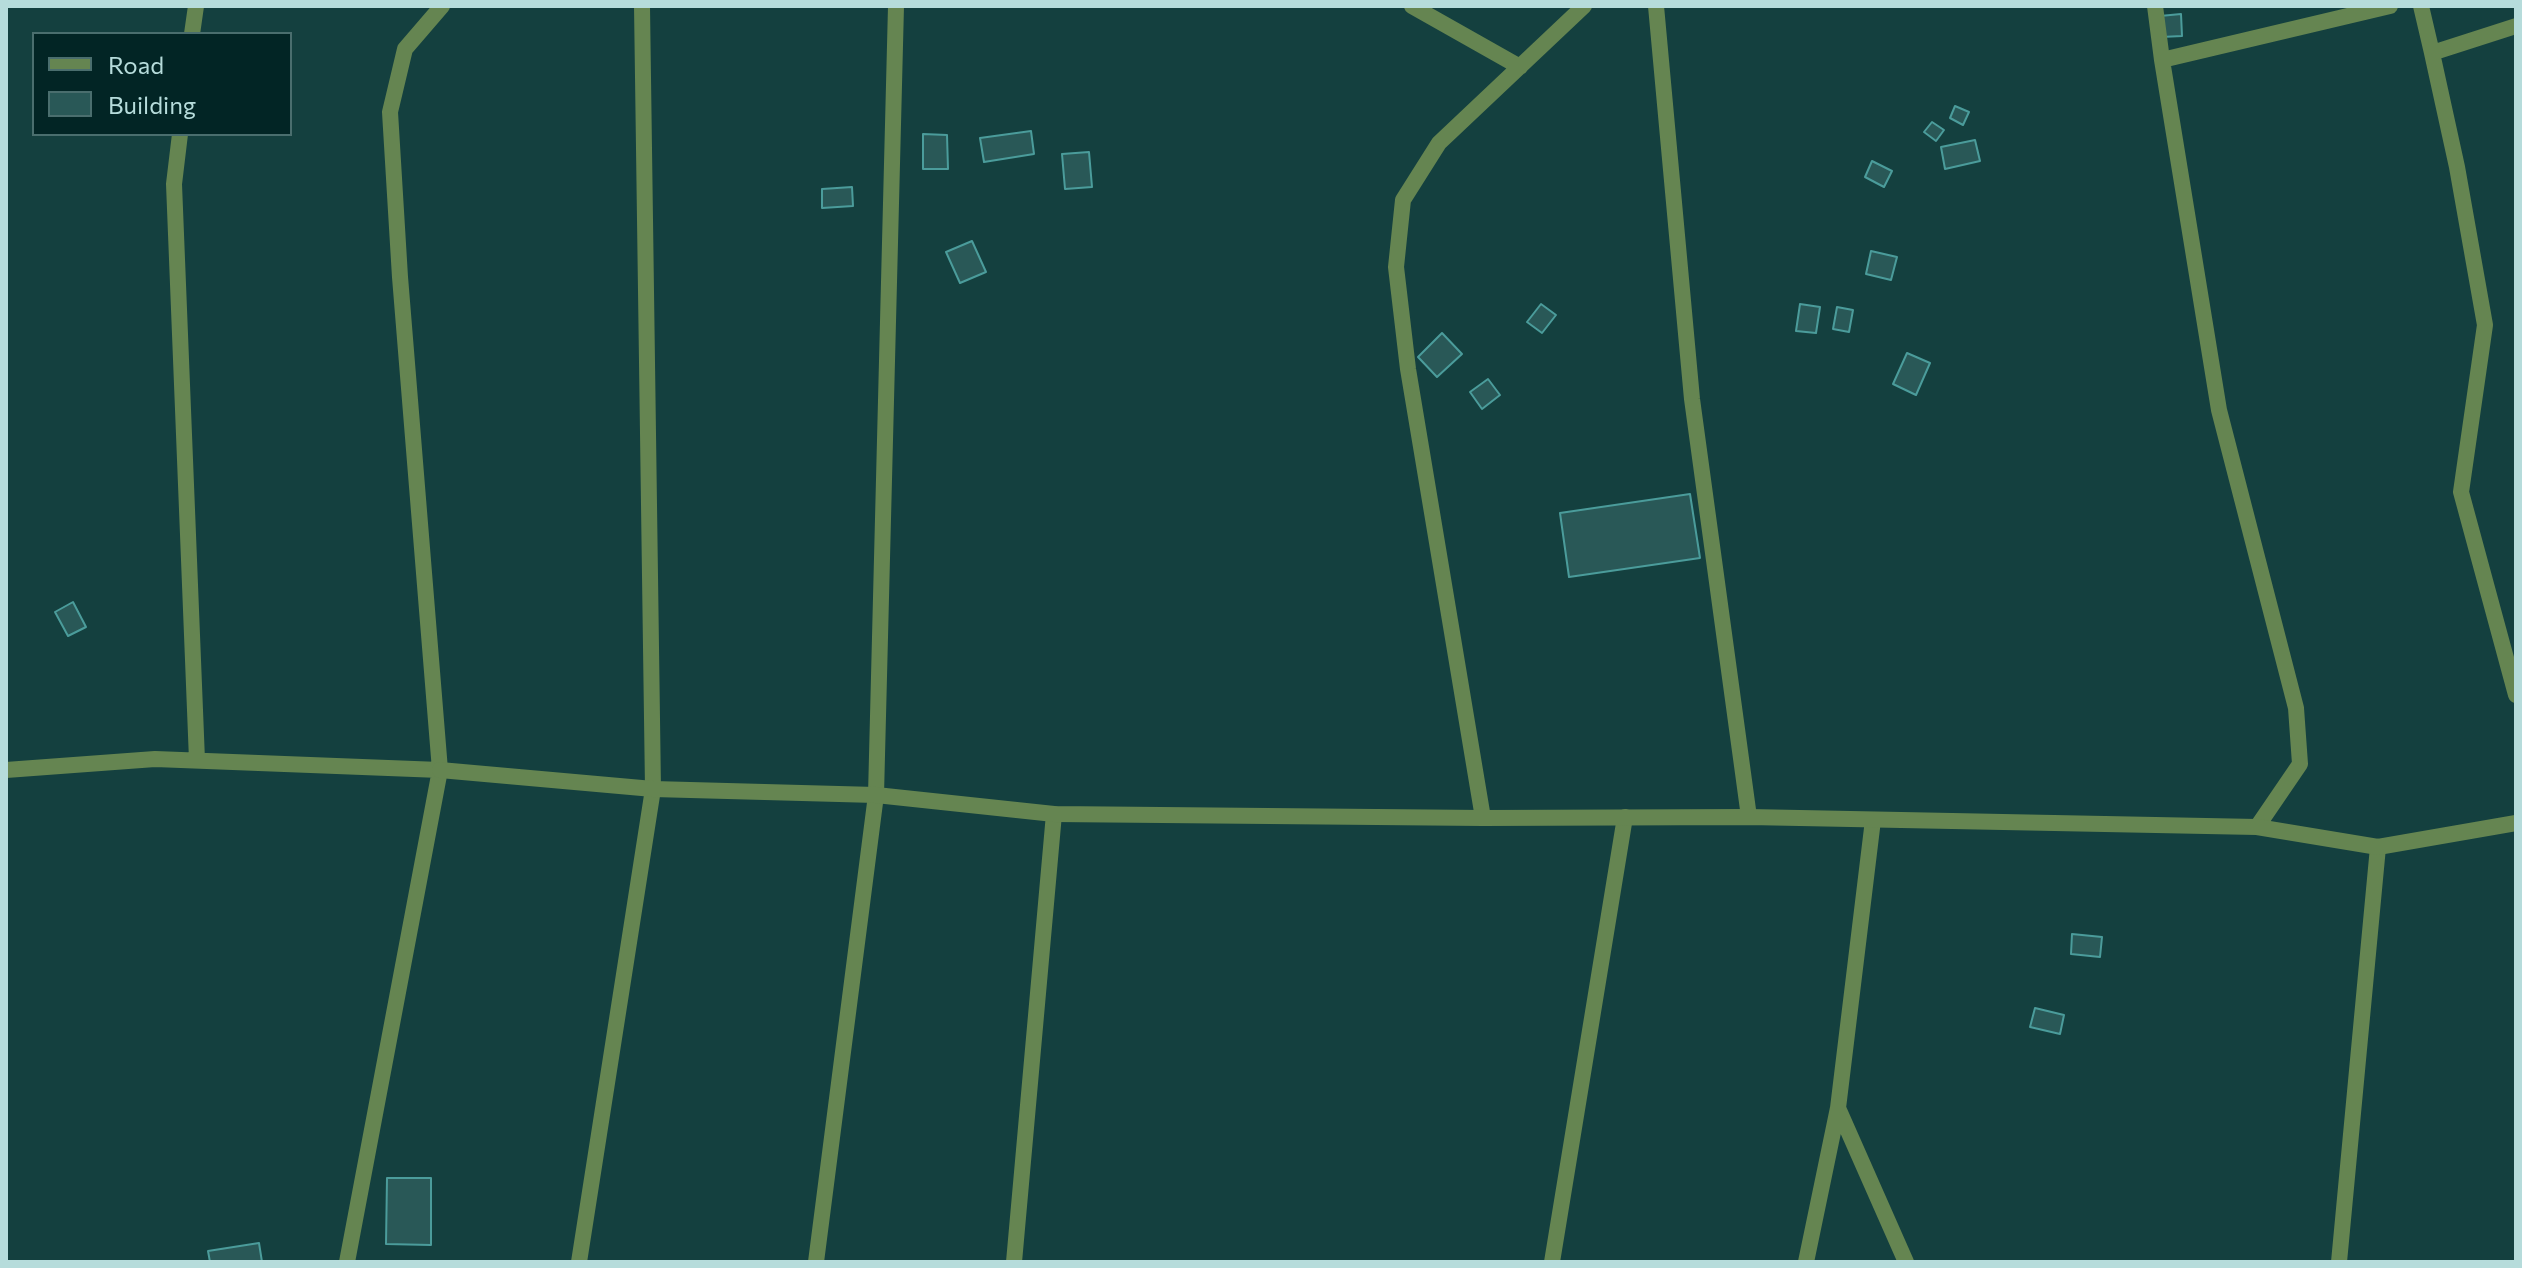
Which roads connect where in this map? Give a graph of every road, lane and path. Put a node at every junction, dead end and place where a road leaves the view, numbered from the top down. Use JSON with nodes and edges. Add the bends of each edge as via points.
{"nodes":[{"id":1,"x":196,"y":6,"type":"edge"},
{"id":2,"x":442,"y":6,"type":"edge"},
{"id":3,"x":642,"y":6,"type":"edge"},
{"id":4,"x":896,"y":6,"type":"edge"},
{"id":5,"x":1412,"y":6,"type":"edge"},
{"id":6,"x":1584,"y":6,"type":"edge"},
{"id":7,"x":1656,"y":6,"type":"edge"},
{"id":8,"x":2155,"y":6,"type":"edge"},
{"id":9,"x":2390,"y":6,"type":"edge"},
{"id":10,"x":2421,"y":6,"type":"edge"},
{"id":11,"x":2516,"y":26,"type":"edge"},
{"id":12,"x":192,"y":32,"type":"edge"},
{"id":13,"x":2432,"y":53,"type":"junction"},
{"id":14,"x":2162,"y":60,"type":"junction"},
{"id":15,"x":1520,"y":67,"type":"junction"},
{"id":16,"x":180,"y":136,"type":"edge"},
{"id":17,"x":2516,"y":695,"type":"edge"},
{"id":18,"x":197,"y":760,"type":"junction"},
{"id":19,"x":6,"y":770,"type":"edge"},
{"id":20,"x":440,"y":770,"type":"junction"},
{"id":21,"x":653,"y":789,"type":"junction"},
{"id":22,"x":876,"y":795,"type":"junction"},
{"id":23,"x":1054,"y":814,"type":"junction"},
{"id":24,"x":1625,"y":817,"type":"junction"},
{"id":25,"x":1749,"y":817,"type":"junction"},
{"id":26,"x":1483,"y":818,"type":"junction"},
{"id":27,"x":1873,"y":820,"type":"junction"},
{"id":28,"x":2516,"y":823,"type":"edge"},
{"id":29,"x":2257,"y":827,"type":"junction"},
{"id":30,"x":2378,"y":847,"type":"junction"},
{"id":31,"x":1838,"y":1108,"type":"junction"},
{"id":32,"x":347,"y":1262,"type":"edge"},
{"id":33,"x":579,"y":1262,"type":"edge"},
{"id":34,"x":816,"y":1262,"type":"edge"},
{"id":35,"x":1014,"y":1262,"type":"edge"},
{"id":36,"x":1552,"y":1262,"type":"edge"},
{"id":37,"x":1806,"y":1262,"type":"edge"},
{"id":38,"x":1906,"y":1262,"type":"edge"},
{"id":39,"x":2339,"y":1262,"type":"edge"}],
"edges":[{"from":1,"to":12,"type":"street"},
{"from":2,"to":20,"type":"street","via":[[405,49],[390,112]]},
{"from":3,"to":21,"type":"street"},
{"from":4,"to":22,"type":"street"},
{"from":5,"to":15,"type":"street"},
{"from":6,"to":15,"type":"street"},
{"from":7,"to":25,"type":"street","via":[[1692,399]]},
{"from":8,"to":14,"type":"street"},
{"from":9,"to":14,"type":"street"},
{"from":10,"to":13,"type":"street"},
{"from":11,"to":13,"type":"street"},
{"from":13,"to":17,"type":"street","via":[[2485,325],[2461,492]]},
{"from":14,"to":29,"type":"street","via":[[2219,410],[2296,708],[2300,764]]},
{"from":15,"to":26,"type":"street","via":[[1439,143],[1403,200],[1396,267],[1408,369]]},
{"from":16,"to":18,"type":"street","via":[[174,184]]},
{"from":18,"to":19,"type":"street"},
{"from":18,"to":20,"type":"street"},
{"from":20,"to":21,"type":"street"},
{"from":20,"to":32,"type":"street"},
{"from":21,"to":22,"type":"street"},
{"from":21,"to":33,"type":"street"},
{"from":22,"to":23,"type":"street"},
{"from":22,"to":34,"type":"street"},
{"from":23,"to":26,"type":"street"},
{"from":23,"to":35,"type":"street"},
{"from":24,"to":25,"type":"street"},
{"from":24,"to":26,"type":"street"},
{"from":24,"to":36,"type":"street"},
{"from":25,"to":27,"type":"street"},
{"from":27,"to":29,"type":"street"},
{"from":27,"to":31,"type":"street"},
{"from":28,"to":30,"type":"street"},
{"from":29,"to":30,"type":"street"},
{"from":30,"to":39,"type":"street"},
{"from":31,"to":37,"type":"street"},
{"from":31,"to":38,"type":"street"}]}
